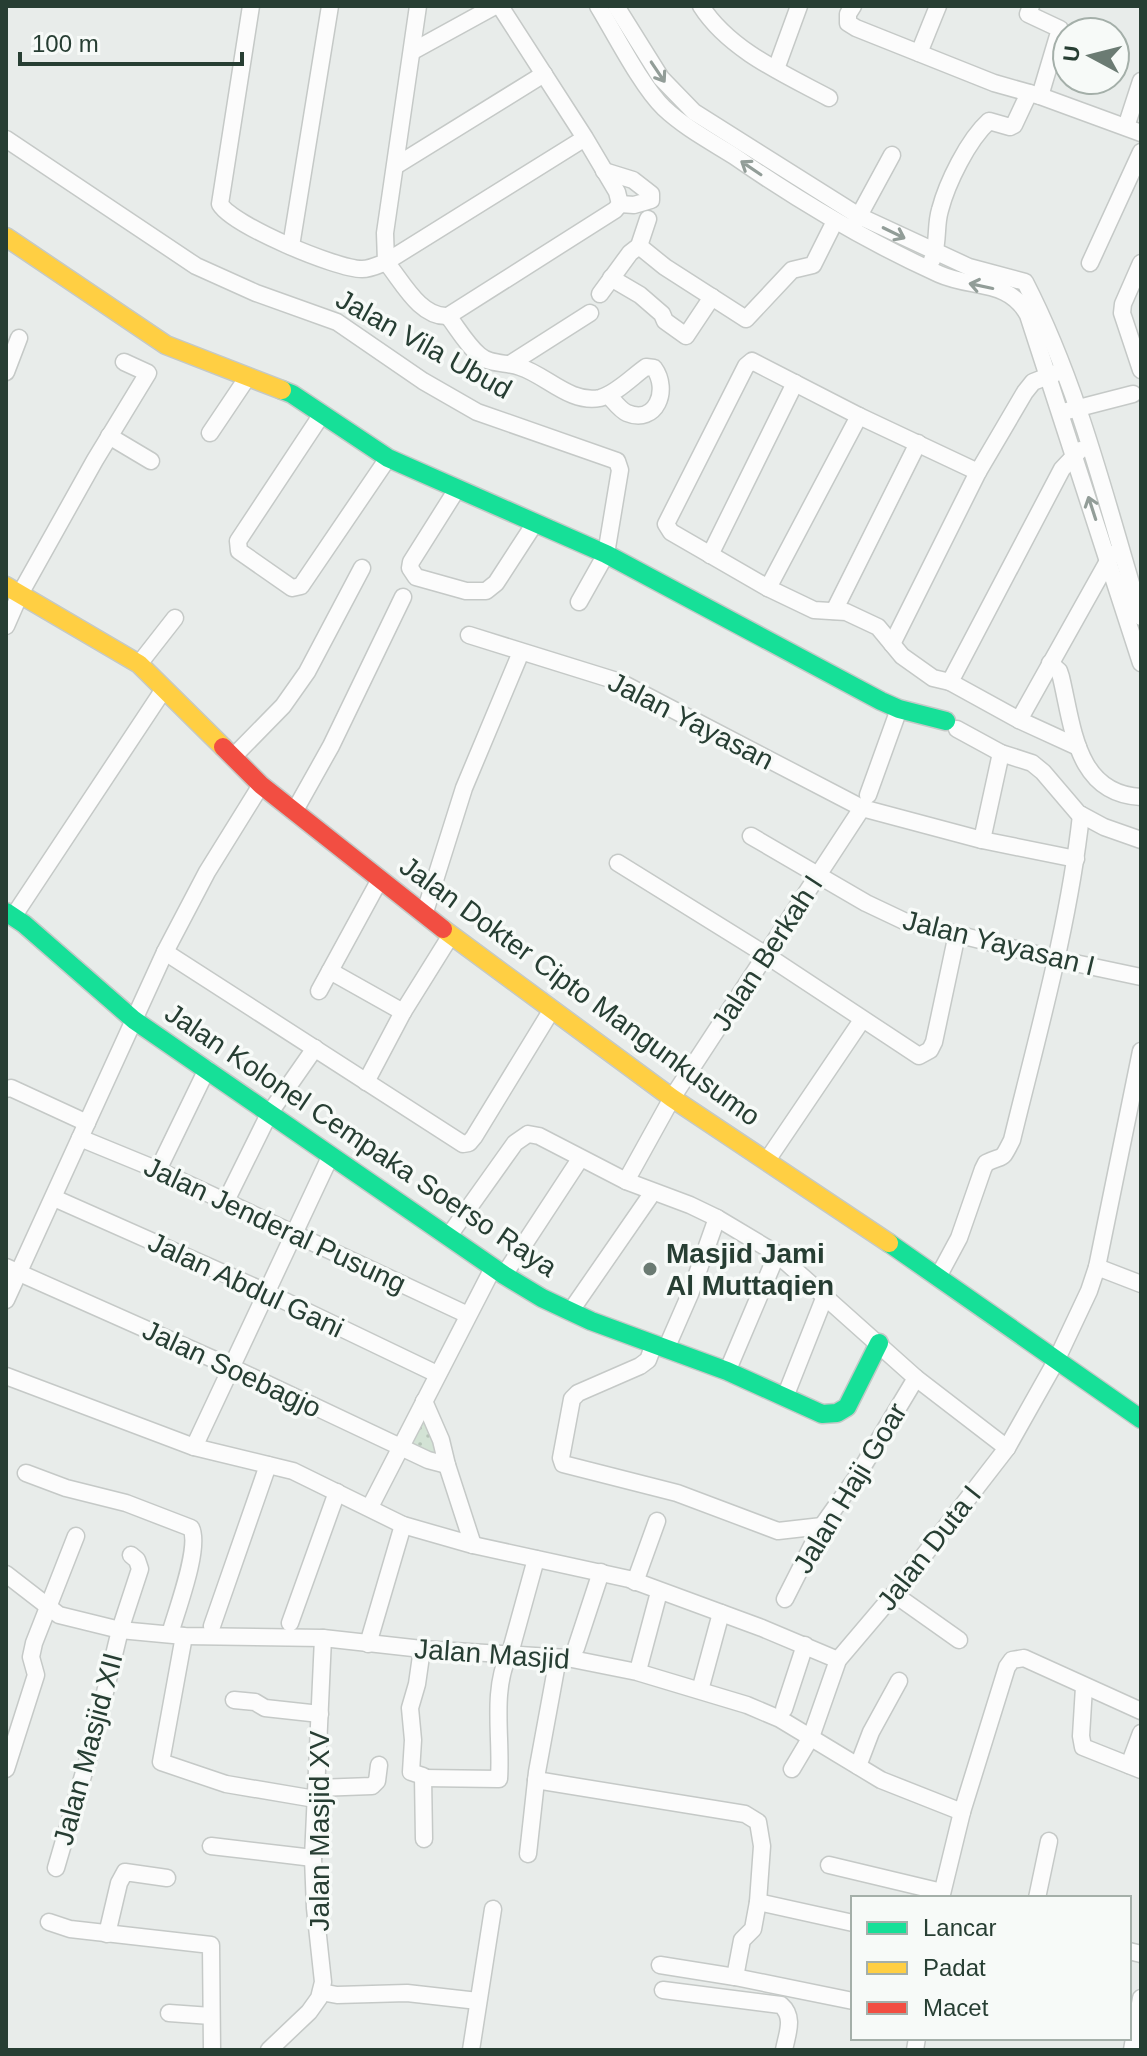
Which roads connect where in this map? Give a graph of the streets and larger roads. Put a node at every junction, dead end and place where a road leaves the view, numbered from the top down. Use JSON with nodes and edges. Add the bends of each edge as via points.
{"nodes":[{"id":1,"x":251,"y":6,"type":"edge"},
{"id":2,"x":330,"y":6,"type":"edge"},
{"id":3,"x":418,"y":6,"type":"edge"},
{"id":4,"x":498,"y":6,"type":"edge"},
{"id":5,"x":598,"y":6,"type":"edge"},
{"id":6,"x":616,"y":6,"type":"edge"},
{"id":7,"x":701,"y":6,"type":"edge"},
{"id":8,"x":799,"y":6,"type":"edge"},
{"id":9,"x":853,"y":6,"type":"edge"},
{"id":10,"x":938,"y":6,"type":"edge"},
{"id":11,"x":1031,"y":6,"type":"edge"},
{"id":12,"x":413,"y":51,"type":"junction"},
{"id":13,"x":919,"y":53,"type":"junction"},
{"id":14,"x":776,"y":69,"type":"junction"},
{"id":15,"x":544,"y":74,"type":"junction"},
{"id":16,"x":1141,"y":81,"type":"edge"},
{"id":17,"x":1035,"y":94,"type":"junction"},
{"id":18,"x":829,"y":98,"type":"dead end"},
{"id":19,"x":1134,"y":130,"type":"edge"},
{"id":20,"x":585,"y":138,"type":"junction"},
{"id":21,"x":6,"y":139,"type":"edge"},
{"id":22,"x":1141,"y":152,"type":"edge"},
{"id":23,"x":892,"y":155,"type":"dead end"},
{"id":24,"x":397,"y":165,"type":"junction"},
{"id":25,"x":604,"y":171,"type":"junction"},
{"id":26,"x":620,"y":204,"type":"junction"},
{"id":27,"x":648,"y":219,"type":"dead end"},
{"id":28,"x":835,"y":221,"type":"junction"},
{"id":29,"x":855,"y":223,"type":"junction"},
{"id":30,"x":6,"y":237,"type":"edge"},
{"id":31,"x":291,"y":246,"type":"junction"},
{"id":32,"x":639,"y":246,"type":"junction"},
{"id":33,"x":935,"y":252,"type":"junction"},
{"id":34,"x":386,"y":262,"type":"junction"},
{"id":35,"x":1090,"y":263,"type":"dead end"},
{"id":36,"x":1141,"y":263,"type":"edge"},
{"id":37,"x":928,"y":269,"type":"junction"},
{"id":38,"x":611,"y":278,"type":"junction"},
{"id":39,"x":600,"y":294,"type":"dead end"},
{"id":40,"x":712,"y":297,"type":"junction"},
{"id":41,"x":590,"y":313,"type":"dead end"},
{"id":42,"x":448,"y":316,"type":"junction"},
{"id":43,"x":19,"y":338,"type":"dead end"},
{"id":44,"x":124,"y":362,"type":"dead end"},
{"id":45,"x":510,"y":364,"type":"junction"},
{"id":46,"x":1141,"y":370,"type":"edge"},
{"id":47,"x":6,"y":372,"type":"edge"},
{"id":48,"x":1056,"y":373,"type":"junction"},
{"id":49,"x":1141,"y":376,"type":"edge"},
{"id":50,"x":247,"y":378,"type":"junction"},
{"id":51,"x":795,"y":383,"type":"junction"},
{"id":52,"x":608,"y":395,"type":"dead end"},
{"id":53,"x":1137,"y":398,"type":"edge"},
{"id":54,"x":1069,"y":410,"type":"junction"},
{"id":55,"x":322,"y":414,"type":"junction"},
{"id":56,"x":859,"y":416,"type":"junction"},
{"id":57,"x":210,"y":433,"type":"dead end"},
{"id":58,"x":109,"y":436,"type":"junction"},
{"id":59,"x":918,"y":443,"type":"junction"},
{"id":60,"x":1088,"y":444,"type":"junction"},
{"id":61,"x":1075,"y":455,"type":"junction"},
{"id":62,"x":388,"y":458,"type":"junction"},
{"id":63,"x":151,"y":461,"type":"dead end"},
{"id":64,"x":978,"y":472,"type":"junction"},
{"id":65,"x":457,"y":489,"type":"junction"},
{"id":66,"x":535,"y":523,"type":"junction"},
{"id":67,"x":1119,"y":544,"type":"junction"},
{"id":68,"x":606,"y":554,"type":"junction"},
{"id":69,"x":710,"y":555,"type":"junction"},
{"id":70,"x":1109,"y":559,"type":"junction"},
{"id":71,"x":362,"y":568,"type":"dead end"},
{"id":72,"x":768,"y":588,"type":"junction"},
{"id":73,"x":13,"y":590,"type":"edge"},
{"id":74,"x":403,"y":597,"type":"dead end"},
{"id":75,"x":579,"y":602,"type":"dead end"},
{"id":76,"x":834,"y":611,"type":"junction"},
{"id":77,"x":1141,"y":617,"type":"edge"},
{"id":78,"x":175,"y":618,"type":"dead end"},
{"id":79,"x":6,"y":626,"type":"edge"},
{"id":80,"x":469,"y":635,"type":"dead end"},
{"id":81,"x":892,"y":644,"type":"junction"},
{"id":82,"x":521,"y":652,"type":"junction"},
{"id":83,"x":1050,"y":663,"type":"junction"},
{"id":84,"x":1141,"y":663,"type":"edge"},
{"id":85,"x":139,"y":664,"type":"junction"},
{"id":86,"x":950,"y":682,"type":"junction"},
{"id":87,"x":164,"y":689,"type":"junction"},
{"id":88,"x":899,"y":709,"type":"junction"},
{"id":89,"x":1019,"y":720,"type":"junction"},
{"id":90,"x":952,"y":725,"type":"joint"},
{"id":91,"x":1078,"y":747,"type":"junction"},
{"id":92,"x":1001,"y":753,"type":"junction"},
{"id":93,"x":233,"y":757,"type":"junction"},
{"id":94,"x":261,"y":785,"type":"junction"},
{"id":95,"x":1141,"y":797,"type":"edge"},
{"id":96,"x":865,"y":802,"type":"junction"},
{"id":97,"x":294,"y":812,"type":"junction"},
{"id":98,"x":1081,"y":815,"type":"junction"},
{"id":99,"x":751,"y":836,"type":"dead end"},
{"id":100,"x":982,"y":840,"type":"junction"},
{"id":101,"x":1141,"y":840,"type":"edge"},
{"id":102,"x":1076,"y":859,"type":"junction"},
{"id":103,"x":618,"y":863,"type":"dead end"},
{"id":104,"x":819,"y":873,"type":"junction"},
{"id":105,"x":379,"y":881,"type":"junction"},
{"id":106,"x":10,"y":914,"type":"edge"},
{"id":107,"x":424,"y":915,"type":"junction"},
{"id":108,"x":957,"y":934,"type":"junction"},
{"id":109,"x":451,"y":935,"type":"junction"},
{"id":110,"x":165,"y":952,"type":"junction"},
{"id":111,"x":766,"y":955,"type":"junction"},
{"id":112,"x":1056,"y":959,"type":"junction"},
{"id":113,"x":330,"y":971,"type":"junction"},
{"id":114,"x":1141,"y":977,"type":"edge"},
{"id":115,"x":319,"y":991,"type":"dead end"},
{"id":116,"x":551,"y":1011,"type":"junction"},
{"id":117,"x":403,"y":1012,"type":"junction"},
{"id":118,"x":134,"y":1020,"type":"junction"},
{"id":119,"x":862,"y":1020,"type":"junction"},
{"id":120,"x":315,"y":1048,"type":"junction"},
{"id":121,"x":1141,"y":1051,"type":"edge"},
{"id":122,"x":207,"y":1069,"type":"junction"},
{"id":123,"x":366,"y":1082,"type":"junction"},
{"id":124,"x":6,"y":1089,"type":"edge"},
{"id":125,"x":672,"y":1098,"type":"junction"},
{"id":126,"x":269,"y":1114,"type":"junction"},
{"id":127,"x":84,"y":1130,"type":"junction"},
{"id":128,"x":330,"y":1157,"type":"junction"},
{"id":129,"x":580,"y":1159,"type":"junction"},
{"id":130,"x":768,"y":1159,"type":"junction"},
{"id":131,"x":158,"y":1170,"type":"junction"},
{"id":132,"x":626,"y":1181,"type":"junction"},
{"id":133,"x":653,"y":1192,"type":"junction"},
{"id":134,"x":54,"y":1198,"type":"junction"},
{"id":135,"x":226,"y":1201,"type":"junction"},
{"id":136,"x":717,"y":1218,"type":"junction"},
{"id":137,"x":294,"y":1232,"type":"junction"},
{"id":138,"x":448,"y":1237,"type":"junction"},
{"id":139,"x":777,"y":1254,"type":"junction"},
{"id":140,"x":1097,"y":1267,"type":"junction"},
{"id":141,"x":12,"y":1270,"type":"edge"},
{"id":142,"x":498,"y":1271,"type":"junction"},
{"id":143,"x":938,"y":1277,"type":"junction"},
{"id":144,"x":1139,"y":1281,"type":"edge"},
{"id":145,"x":266,"y":1292,"type":"junction"},
{"id":146,"x":825,"y":1296,"type":"junction"},
{"id":147,"x":6,"y":1300,"type":"edge"},
{"id":148,"x":570,"y":1312,"type":"junction"},
{"id":149,"x":468,"y":1315,"type":"junction"},
{"id":150,"x":879,"y":1343,"type":"junction"},
{"id":151,"x":660,"y":1347,"type":"junction"},
{"id":152,"x":1056,"y":1361,"type":"junction"},
{"id":153,"x":231,"y":1367,"type":"junction"},
{"id":154,"x":727,"y":1372,"type":"junction"},
{"id":155,"x":437,"y":1374,"type":"junction"},
{"id":156,"x":6,"y":1376,"type":"edge"},
{"id":157,"x":916,"y":1378,"type":"junction"},
{"id":158,"x":785,"y":1397,"type":"junction"},
{"id":159,"x":424,"y":1401,"type":"junction"},
{"id":160,"x":1141,"y":1419,"type":"edge"},
{"id":161,"x":194,"y":1447,"type":"junction"},
{"id":162,"x":399,"y":1447,"type":"junction"},
{"id":163,"x":1007,"y":1448,"type":"junction"},
{"id":164,"x":268,"y":1465,"type":"junction"},
{"id":165,"x":447,"y":1465,"type":"junction"},
{"id":166,"x":26,"y":1473,"type":"dead end"},
{"id":167,"x":337,"y":1492,"type":"junction"},
{"id":168,"x":370,"y":1507,"type":"junction"},
{"id":169,"x":657,"y":1521,"type":"dead end"},
{"id":170,"x":403,"y":1525,"type":"junction"},
{"id":171,"x":822,"y":1526,"type":"junction"},
{"id":172,"x":76,"y":1536,"type":"dead end"},
{"id":173,"x":473,"y":1545,"type":"junction"},
{"id":174,"x":131,"y":1555,"type":"dead end"},
{"id":175,"x":536,"y":1559,"type":"junction"},
{"id":176,"x":601,"y":1572,"type":"junction"},
{"id":177,"x":6,"y":1574,"type":"edge"},
{"id":178,"x":635,"y":1582,"type":"junction"},
{"id":179,"x":659,"y":1592,"type":"junction"},
{"id":180,"x":894,"y":1594,"type":"junction"},
{"id":181,"x":785,"y":1599,"type":"dead end"},
{"id":182,"x":48,"y":1607,"type":"junction"},
{"id":183,"x":721,"y":1613,"type":"junction"},
{"id":184,"x":290,"y":1623,"type":"dead end"},
{"id":185,"x":212,"y":1626,"type":"dead end"},
{"id":186,"x":120,"y":1630,"type":"junction"},
{"id":187,"x":177,"y":1635,"type":"junction"},
{"id":188,"x":323,"y":1638,"type":"junction"},
{"id":189,"x":959,"y":1640,"type":"dead end"},
{"id":190,"x":368,"y":1644,"type":"junction"},
{"id":191,"x":805,"y":1645,"type":"junction"},
{"id":192,"x":576,"y":1648,"type":"dead end"},
{"id":193,"x":422,"y":1649,"type":"junction"},
{"id":194,"x":510,"y":1650,"type":"junction"},
{"id":195,"x":558,"y":1658,"type":"junction"},
{"id":196,"x":838,"y":1660,"type":"junction"},
{"id":197,"x":639,"y":1667,"type":"dead end"},
{"id":198,"x":899,"y":1681,"type":"dead end"},
{"id":199,"x":702,"y":1683,"type":"dead end"},
{"id":200,"x":1084,"y":1687,"type":"junction"},
{"id":201,"x":234,"y":1700,"type":"dead end"},
{"id":202,"x":784,"y":1709,"type":"dead end"},
{"id":203,"x":1141,"y":1711,"type":"edge"},
{"id":204,"x":320,"y":1714,"type":"junction"},
{"id":205,"x":1141,"y":1733,"type":"edge"},
{"id":206,"x":811,"y":1737,"type":"junction"},
{"id":207,"x":379,"y":1765,"type":"dead end"},
{"id":208,"x":858,"y":1766,"type":"junction"},
{"id":209,"x":1135,"y":1767,"type":"edge"},
{"id":210,"x":6,"y":1769,"type":"edge"},
{"id":211,"x":792,"y":1769,"type":"dead end"},
{"id":212,"x":423,"y":1778,"type":"junction"},
{"id":213,"x":536,"y":1780,"type":"junction"},
{"id":214,"x":316,"y":1794,"type":"junction"},
{"id":215,"x":962,"y":1812,"type":"junction"},
{"id":216,"x":424,"y":1839,"type":"dead end"},
{"id":217,"x":1049,"y":1841,"type":"dead end"},
{"id":218,"x":211,"y":1846,"type":"dead end"},
{"id":219,"x":528,"y":1854,"type":"dead end"},
{"id":220,"x":313,"y":1858,"type":"junction"},
{"id":221,"x":829,"y":1865,"type":"dead end"},
{"id":222,"x":56,"y":1868,"type":"dead end"},
{"id":223,"x":167,"y":1878,"type":"dead end"},
{"id":224,"x":942,"y":1895,"type":"edge"},
{"id":225,"x":1037,"y":1896,"type":"edge"},
{"id":226,"x":758,"y":1902,"type":"junction"},
{"id":227,"x":493,"y":1909,"type":"dead end"},
{"id":228,"x":49,"y":1922,"type":"dead end"},
{"id":229,"x":851,"y":1923,"type":"edge"},
{"id":230,"x":107,"y":1934,"type":"junction"},
{"id":231,"x":660,"y":1965,"type":"dead end"},
{"id":232,"x":735,"y":1977,"type":"junction"},
{"id":233,"x":663,"y":1990,"type":"dead end"},
{"id":234,"x":321,"y":1992,"type":"junction"},
{"id":235,"x":1141,"y":1998,"type":"edge"},
{"id":236,"x":478,"y":2001,"type":"junction"},
{"id":237,"x":851,"y":2001,"type":"edge"},
{"id":238,"x":169,"y":2013,"type":"dead end"},
{"id":239,"x":211,"y":2016,"type":"junction"},
{"id":240,"x":276,"y":2048,"type":"edge"},
{"id":241,"x":212,"y":2050,"type":"edge"},
{"id":242,"x":471,"y":2050,"type":"edge"},
{"id":243,"x":784,"y":2050,"type":"edge"},
{"id":244,"x":1132,"y":2050,"type":"edge"}],
"edges":[{"from":1,"to":31,"type":"street","via":[[220,204],[232,218]]},
{"from":2,"to":31,"type":"street"},
{"from":3,"to":12,"type":"street"},
{"from":4,"to":12,"type":"street"},
{"from":4,"to":15,"type":"street"},
{"from":28,"to":5,"type":"street","one_way":true,"via":[[663,107]]},
{"from":6,"to":29,"type":"street","one_way":true,"via":[[661,78],[694,112]]},
{"from":7,"to":14,"type":"street","via":[[736,44]]},
{"from":8,"to":14,"type":"street"},
{"from":9,"to":13,"type":"street","via":[[848,23]]},
{"from":10,"to":13,"type":"street"},
{"from":11,"to":17,"type":"street","via":[[1028,14],[1060,29]]},
{"from":12,"to":24,"type":"street"},
{"from":13,"to":17,"type":"street"},
{"from":14,"to":18,"type":"street"},
{"from":15,"to":20,"type":"street"},
{"from":15,"to":24,"type":"street"},
{"from":16,"to":19,"type":"street"},
{"from":17,"to":19,"type":"street"},
{"from":17,"to":33,"type":"street","via":[[1014,125],[989,121],[959,163],[939,211]]},
{"from":20,"to":25,"type":"street"},
{"from":20,"to":34,"type":"street"},
{"from":21,"to":68,"type":"street","name":"Jalan Vila Ubud","via":[[196,266],[337,322],[477,412],[617,461],[620,470]]},
{"from":22,"to":35,"type":"street"},
{"from":23,"to":29,"type":"street"},
{"from":24,"to":34,"type":"street","via":[[385,233]]},
{"from":25,"to":26,"type":"street"},
{"from":25,"to":26,"type":"street","via":[[633,180],[651,194],[643,204]]},
{"from":26,"to":42,"type":"street"},
{"from":27,"to":32,"type":"street"},
{"from":28,"to":29,"type":"street"},
{"from":28,"to":40,"type":"street","via":[[813,265],[792,270],[749,318]]},
{"from":29,"to":33,"type":"street","one_way":true},
{"from":29,"to":37,"type":"street"},
{"from":30,"to":50,"type":"street","via":[[166,345]]},
{"from":31,"to":34,"type":"street","via":[[352,268]]},
{"from":32,"to":38,"type":"street"},
{"from":32,"to":40,"type":"street"},
{"from":33,"to":37,"type":"street"},
{"from":33,"to":48,"type":"street","via":[[1025,282]]},
{"from":34,"to":42,"type":"street","via":[[426,311]]},
{"from":36,"to":46,"type":"street","via":[[1122,313]]},
{"from":48,"to":37,"type":"street","one_way":true,"via":[[1021,301]]},
{"from":38,"to":39,"type":"street"},
{"from":38,"to":40,"type":"street","via":[[640,295],[686,336]]},
{"from":41,"to":45,"type":"street"},
{"from":42,"to":45,"type":"street","via":[[478,355]]},
{"from":43,"to":47,"type":"street"},
{"from":44,"to":58,"type":"street","via":[[148,373]]},
{"from":45,"to":52,"type":"street","via":[[584,398]]},
{"from":48,"to":54,"type":"street"},
{"from":48,"to":64,"type":"street","via":[[1033,382],[1025,392]]},
{"from":49,"to":53,"type":"street","via":[[1132,386]]},
{"from":50,"to":55,"type":"street","via":[[292,394]]},
{"from":50,"to":57,"type":"street"},
{"from":51,"to":56,"type":"street"},
{"from":51,"to":69,"type":"street"},
{"from":51,"to":69,"type":"street","via":[[755,361],[749,363],[667,519],[671,532]]},
{"from":53,"to":54,"type":"street"},
{"from":54,"to":60,"type":"street"},
{"from":54,"to":61,"type":"street"},
{"from":55,"to":62,"type":"street"},
{"from":55,"to":62,"type":"street","via":[[238,541],[247,558],[292,588],[301,586]]},
{"from":56,"to":59,"type":"street"},
{"from":56,"to":72,"type":"street"},
{"from":58,"to":63,"type":"street"},
{"from":58,"to":73,"type":"street"},
{"from":59,"to":64,"type":"street"},
{"from":59,"to":76,"type":"street"},
{"from":60,"to":61,"type":"street"},
{"from":60,"to":67,"type":"street"},
{"from":70,"to":61,"type":"street","one_way":true},
{"from":61,"to":86,"type":"street","via":[[1062,469]]},
{"from":62,"to":65,"type":"street"},
{"from":64,"to":81,"type":"street"},
{"from":65,"to":66,"type":"street"},
{"from":65,"to":66,"type":"street","via":[[411,562],[416,577],[486,591]]},
{"from":66,"to":68,"type":"street"},
{"from":67,"to":70,"type":"street"},
{"from":67,"to":77,"type":"street"},
{"from":68,"to":75,"type":"street","name":"Jalan Vila Ubud"},
{"from":68,"to":88,"type":"street"},
{"from":69,"to":72,"type":"street"},
{"from":70,"to":83,"type":"street"},
{"from":70,"to":84,"type":"street"},
{"from":71,"to":93,"type":"street","via":[[307,672],[283,706]]},
{"from":72,"to":76,"type":"street","via":[[814,610]]},
{"from":73,"to":79,"type":"street"},
{"from":73,"to":85,"type":"street","name":"Jalan Dokter Cipto Mangunkusumo"},
{"from":74,"to":97,"type":"street"},
{"from":76,"to":81,"type":"street","via":[[878,627]]},
{"from":78,"to":85,"type":"street"},
{"from":80,"to":82,"type":"street","name":"Jalan Yayasan"},
{"from":81,"to":86,"type":"street","via":[[933,678]]},
{"from":82,"to":96,"type":"street","name":"Jalan Yayasan","via":[[620,682]]},
{"from":82,"to":107,"type":"street","via":[[464,788]]},
{"from":83,"to":89,"type":"street"},
{"from":83,"to":91,"type":"street","via":[[1061,677]]},
{"from":85,"to":87,"type":"street","name":"Jalan Dokter Cipto Mangunkusumo"},
{"from":86,"to":89,"type":"street"},
{"from":87,"to":93,"type":"street","name":"Jalan Dokter Cipto Mangunkusumo"},
{"from":87,"to":106,"type":"street"},
{"from":88,"to":90,"type":"street"},
{"from":88,"to":96,"type":"street","name":"Jalan Berkah I"},
{"from":89,"to":91,"type":"street"},
{"from":90,"to":92,"type":"street"},
{"from":91,"to":95,"type":"street","via":[[1096,780],[1113,791]]},
{"from":92,"to":98,"type":"street","via":[[1032,763]]},
{"from":92,"to":100,"type":"street"},
{"from":93,"to":94,"type":"street","name":"Jalan Dokter Cipto Mangunkusumo"},
{"from":94,"to":97,"type":"street","name":"Jalan Dokter Cipto Mangunkusumo"},
{"from":94,"to":110,"type":"street"},
{"from":96,"to":100,"type":"street","name":"Jalan Yayasan"},
{"from":96,"to":104,"type":"street","name":"Jalan Berkah I"},
{"from":97,"to":105,"type":"street","name":"Jalan Dokter Cipto Mangunkusumo"},
{"from":98,"to":101,"type":"street"},
{"from":98,"to":102,"type":"street"},
{"from":99,"to":104,"type":"street","name":"Jalan Yayasan I"},
{"from":100,"to":102,"type":"street","name":"Jalan Yayasan"},
{"from":102,"to":112,"type":"street"},
{"from":103,"to":111,"type":"street"},
{"from":104,"to":108,"type":"street","name":"Jalan Yayasan I","via":[[891,916]]},
{"from":104,"to":111,"type":"street","name":"Jalan Berkah I"},
{"from":105,"to":107,"type":"street","name":"Jalan Dokter Cipto Mangunkusumo"},
{"from":105,"to":113,"type":"street"},
{"from":106,"to":118,"type":"street","name":"Jalan Kolonel Cempaka Soerso Raya"},
{"from":107,"to":109,"type":"street","name":"Jalan Dokter Cipto Mangunkusumo"},
{"from":108,"to":112,"type":"street","name":"Jalan Yayasan I"},
{"from":108,"to":119,"type":"street","via":[[934,1042],[925,1055],[912,1053]]},
{"from":109,"to":116,"type":"street","name":"Jalan Dokter Cipto Mangunkusumo"},
{"from":109,"to":117,"type":"street"},
{"from":110,"to":118,"type":"street"},
{"from":110,"to":120,"type":"street"},
{"from":111,"to":119,"type":"street"},
{"from":111,"to":125,"type":"street","name":"Jalan Berkah I"},
{"from":112,"to":114,"type":"street","name":"Jalan Yayasan I"},
{"from":112,"to":143,"type":"street","via":[[1012,1140],[1004,1157],[986,1163],[959,1238]]},
{"from":113,"to":115,"type":"street"},
{"from":113,"to":117,"type":"street"},
{"from":116,"to":123,"type":"street","via":[[469,1143],[456,1142]]},
{"from":116,"to":125,"type":"street","name":"Jalan Dokter Cipto Mangunkusumo"},
{"from":117,"to":123,"type":"street"},
{"from":118,"to":122,"type":"street","name":"Jalan Kolonel Cempaka Soerso Raya"},
{"from":118,"to":127,"type":"street"},
{"from":119,"to":130,"type":"street"},
{"from":120,"to":123,"type":"street"},
{"from":120,"to":126,"type":"street"},
{"from":121,"to":140,"type":"street","name":"Jalan Duta I"},
{"from":122,"to":126,"type":"street","name":"Jalan Kolonel Cempaka Soerso Raya"},
{"from":122,"to":131,"type":"street"},
{"from":124,"to":127,"type":"street","name":"Jalan Jenderal Pusung"},
{"from":125,"to":130,"type":"street","name":"Jalan Dokter Cipto Mangunkusumo"},
{"from":125,"to":132,"type":"street","name":"Jalan Berkah I"},
{"from":126,"to":128,"type":"street","name":"Jalan Kolonel Cempaka Soerso Raya"},
{"from":126,"to":135,"type":"street"},
{"from":127,"to":131,"type":"street","name":"Jalan Jenderal Pusung"},
{"from":127,"to":134,"type":"street"},
{"from":128,"to":137,"type":"street"},
{"from":128,"to":138,"type":"street","name":"Jalan Kolonel Cempaka Soerso Raya"},
{"from":129,"to":132,"type":"street"},
{"from":129,"to":138,"type":"street","via":[[528,1134],[515,1143]]},
{"from":129,"to":142,"type":"street"},
{"from":130,"to":143,"type":"street","name":"Jalan Dokter Cipto Mangunkusumo"},
{"from":131,"to":135,"type":"street","name":"Jalan Jenderal Pusung"},
{"from":132,"to":133,"type":"street"},
{"from":133,"to":136,"type":"street"},
{"from":133,"to":148,"type":"street"},
{"from":134,"to":141,"type":"street"},
{"from":134,"to":145,"type":"street","name":"Jalan Abdul Gani"},
{"from":135,"to":137,"type":"street","name":"Jalan Jenderal Pusung"},
{"from":136,"to":139,"type":"street"},
{"from":136,"to":151,"type":"street","via":[[690,1294]]},
{"from":137,"to":145,"type":"street"},
{"from":137,"to":149,"type":"street","name":"Jalan Jenderal Pusung"},
{"from":138,"to":142,"type":"street","name":"Jalan Kolonel Cempaka Soerso Raya"},
{"from":139,"to":146,"type":"street"},
{"from":139,"to":154,"type":"street"},
{"from":140,"to":144,"type":"street"},
{"from":140,"to":152,"type":"street","name":"Jalan Duta I"},
{"from":141,"to":147,"type":"street"},
{"from":141,"to":153,"type":"street","name":"Jalan Soebagjo"},
{"from":142,"to":148,"type":"street","name":"Jalan Kolonel Cempaka Soerso Raya"},
{"from":142,"to":149,"type":"street"},
{"from":143,"to":152,"type":"street","name":"Jalan Dokter Cipto Mangunkusumo"},
{"from":145,"to":153,"type":"street"},
{"from":145,"to":155,"type":"street","name":"Jalan Abdul Gani"},
{"from":146,"to":150,"type":"street"},
{"from":146,"to":158,"type":"street"},
{"from":148,"to":151,"type":"street","name":"Jalan Kolonel Cempaka Soerso Raya"},
{"from":149,"to":155,"type":"street"},
{"from":150,"to":157,"type":"street"},
{"from":150,"to":158,"type":"street","name":"Jalan Kolonel Cempaka Soerso Raya","via":[[842,1410],[822,1414]]},
{"from":151,"to":154,"type":"street","name":"Jalan Kolonel Cempaka Soerso Raya"},
{"from":151,"to":171,"type":"street","via":[[640,1366],[572,1399],[563,1464],[677,1493],[778,1531]]},
{"from":152,"to":160,"type":"street","name":"Jalan Dokter Cipto Mangunkusumo"},
{"from":152,"to":163,"type":"street","name":"Jalan Duta I"},
{"from":153,"to":161,"type":"street"},
{"from":153,"to":162,"type":"street","name":"Jalan Soebagjo"},
{"from":154,"to":158,"type":"street","name":"Jalan Kolonel Cempaka Soerso Raya"},
{"from":155,"to":159,"type":"street"},
{"from":156,"to":161,"type":"street"},
{"from":157,"to":163,"type":"street"},
{"from":157,"to":171,"type":"street","name":"Jalan Haji Goar"},
{"from":159,"to":162,"type":"street"},
{"from":159,"to":165,"type":"street"},
{"from":161,"to":164,"type":"street"},
{"from":162,"to":165,"type":"street","name":"Jalan Soebagjo"},
{"from":162,"to":168,"type":"street"},
{"from":163,"to":180,"type":"street","name":"Jalan Duta I"},
{"from":164,"to":167,"type":"street"},
{"from":164,"to":185,"type":"street"},
{"from":165,"to":173,"type":"street"},
{"from":166,"to":187,"type":"street","via":[[191,1528],[194,1536]]},
{"from":167,"to":168,"type":"street"},
{"from":167,"to":184,"type":"street"},
{"from":168,"to":170,"type":"street"},
{"from":169,"to":178,"type":"street"},
{"from":170,"to":173,"type":"street"},
{"from":170,"to":190,"type":"street"},
{"from":171,"to":181,"type":"street","name":"Jalan Haji Goar"},
{"from":172,"to":182,"type":"street"},
{"from":173,"to":175,"type":"street"},
{"from":174,"to":186,"type":"street","name":"Jalan Masjid XII","via":[[140,1569]]},
{"from":175,"to":176,"type":"street"},
{"from":175,"to":194,"type":"street"},
{"from":176,"to":178,"type":"street"},
{"from":176,"to":192,"type":"street"},
{"from":177,"to":182,"type":"street","name":"Jalan Masjid"},
{"from":178,"to":179,"type":"street"},
{"from":179,"to":183,"type":"street"},
{"from":179,"to":197,"type":"street"},
{"from":180,"to":189,"type":"street"},
{"from":180,"to":196,"type":"street","name":"Jalan Duta I"},
{"from":182,"to":186,"type":"street","name":"Jalan Masjid","via":[[77,1621]]},
{"from":182,"to":210,"type":"street","via":[[32,1654],[36,1675]]},
{"from":183,"to":191,"type":"street"},
{"from":183,"to":199,"type":"street"},
{"from":186,"to":187,"type":"street","name":"Jalan Masjid"},
{"from":186,"to":222,"type":"street","name":"Jalan Masjid XII"},
{"from":187,"to":188,"type":"street","name":"Jalan Masjid"},
{"from":187,"to":214,"type":"street","via":[[162,1763],[226,1784]]},
{"from":188,"to":190,"type":"street","name":"Jalan Masjid"},
{"from":188,"to":204,"type":"street","name":"Jalan Masjid XV"},
{"from":190,"to":193,"type":"street","name":"Jalan Masjid"},
{"from":191,"to":196,"type":"street"},
{"from":191,"to":202,"type":"street"},
{"from":193,"to":194,"type":"street","name":"Jalan Masjid"},
{"from":193,"to":212,"type":"street","via":[[410,1708],[411,1772]]},
{"from":194,"to":195,"type":"street","name":"Jalan Masjid"},
{"from":194,"to":212,"type":"street","via":[[502,1669],[499,1779]]},
{"from":195,"to":206,"type":"street","name":"Jalan Masjid","via":[[637,1672],[747,1705]]},
{"from":195,"to":213,"type":"street"},
{"from":196,"to":206,"type":"street","name":"Jalan Duta I"},
{"from":198,"to":208,"type":"street"},
{"from":200,"to":203,"type":"street"},
{"from":200,"to":209,"type":"street","via":[[1083,1747]]},
{"from":200,"to":215,"type":"street","via":[[1024,1658],[1012,1660]]},
{"from":201,"to":204,"type":"street"},
{"from":204,"to":214,"type":"street","name":"Jalan Masjid XV"},
{"from":205,"to":209,"type":"street"},
{"from":206,"to":208,"type":"street","name":"Jalan Masjid"},
{"from":206,"to":211,"type":"street","name":"Jalan Duta I"},
{"from":207,"to":214,"type":"street","via":[[372,1786]]},
{"from":208,"to":215,"type":"street","name":"Jalan Masjid","via":[[900,1789]]},
{"from":212,"to":216,"type":"street"},
{"from":213,"to":219,"type":"street"},
{"from":213,"to":226,"type":"street","via":[[753,1817],[762,1830]]},
{"from":214,"to":220,"type":"street","name":"Jalan Masjid XV"},
{"from":215,"to":224,"type":"street"},
{"from":217,"to":225,"type":"street"},
{"from":218,"to":220,"type":"street"},
{"from":220,"to":234,"type":"street","name":"Jalan Masjid XV"},
{"from":221,"to":224,"type":"street"},
{"from":223,"to":230,"type":"street","via":[[125,1872]]},
{"from":226,"to":229,"type":"street"},
{"from":226,"to":232,"type":"street","via":[[753,1929],[742,1940]]},
{"from":227,"to":236,"type":"street"},
{"from":228,"to":230,"type":"street"},
{"from":230,"to":239,"type":"street","via":[[211,1945]]},
{"from":231,"to":232,"type":"street"},
{"from":232,"to":237,"type":"street"},
{"from":233,"to":243,"type":"street","via":[[781,2005],[790,2018]]},
{"from":234,"to":236,"type":"street"},
{"from":234,"to":240,"type":"street"},
{"from":235,"to":244,"type":"street"},
{"from":236,"to":242,"type":"street"},
{"from":238,"to":239,"type":"street"},
{"from":239,"to":241,"type":"street"}]}
